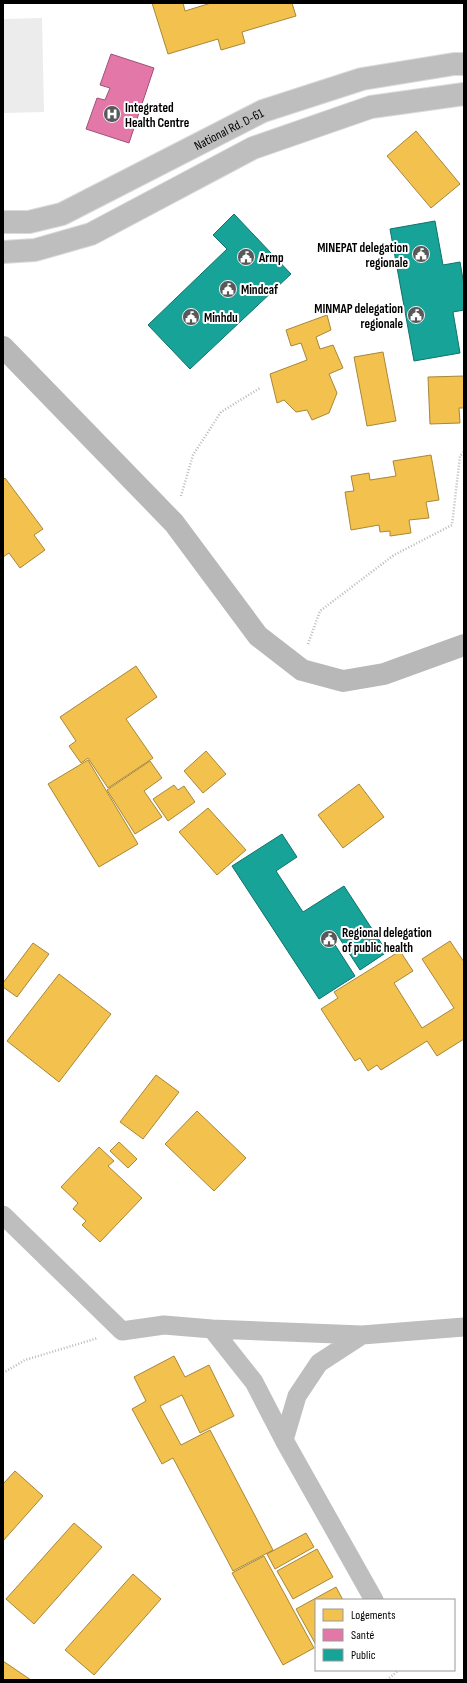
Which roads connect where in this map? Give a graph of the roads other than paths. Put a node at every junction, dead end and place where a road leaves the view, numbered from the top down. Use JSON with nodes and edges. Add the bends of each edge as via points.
{"nodes":[{"id":1,"x":464,"y":64,"type":"edge"},
{"id":2,"x":464,"y":94,"type":"edge"},
{"id":3,"x":3,"y":222,"type":"edge"},
{"id":4,"x":3,"y":252,"type":"edge"},
{"id":5,"x":3,"y":347,"type":"edge"},
{"id":6,"x":464,"y":645,"type":"edge"},
{"id":7,"x":3,"y":1215,"type":"edge"},
{"id":8,"x":464,"y":1327,"type":"edge"},
{"id":9,"x":212,"y":1329,"type":"junction"},
{"id":10,"x":362,"y":1335,"type":"junction"},
{"id":11,"x":284,"y":1440,"type":"junction"},
{"id":12,"x":373,"y":1599,"type":"edge"}],
"edges":[{"from":1,"to":3,"type":"highway","name":"National Rd. D-61","via":[[362,79],[262,111],[62,214],[29,222]]},
{"from":2,"to":4,"type":"highway","via":[[372,107],[253,148],[91,234],[34,250]]},
{"from":5,"to":6,"type":"street","via":[[174,523],[258,636],[302,670],[343,681],[384,674]]},
{"from":7,"to":9,"type":"street","via":[[122,1331],[164,1325]]},
{"from":8,"to":10,"type":"street"},
{"from":9,"to":10,"type":"street"},
{"from":9,"to":11,"type":"street","via":[[254,1382]]},
{"from":10,"to":11,"type":"street","via":[[319,1363],[297,1396]]},
{"from":11,"to":12,"type":"street"}]}
